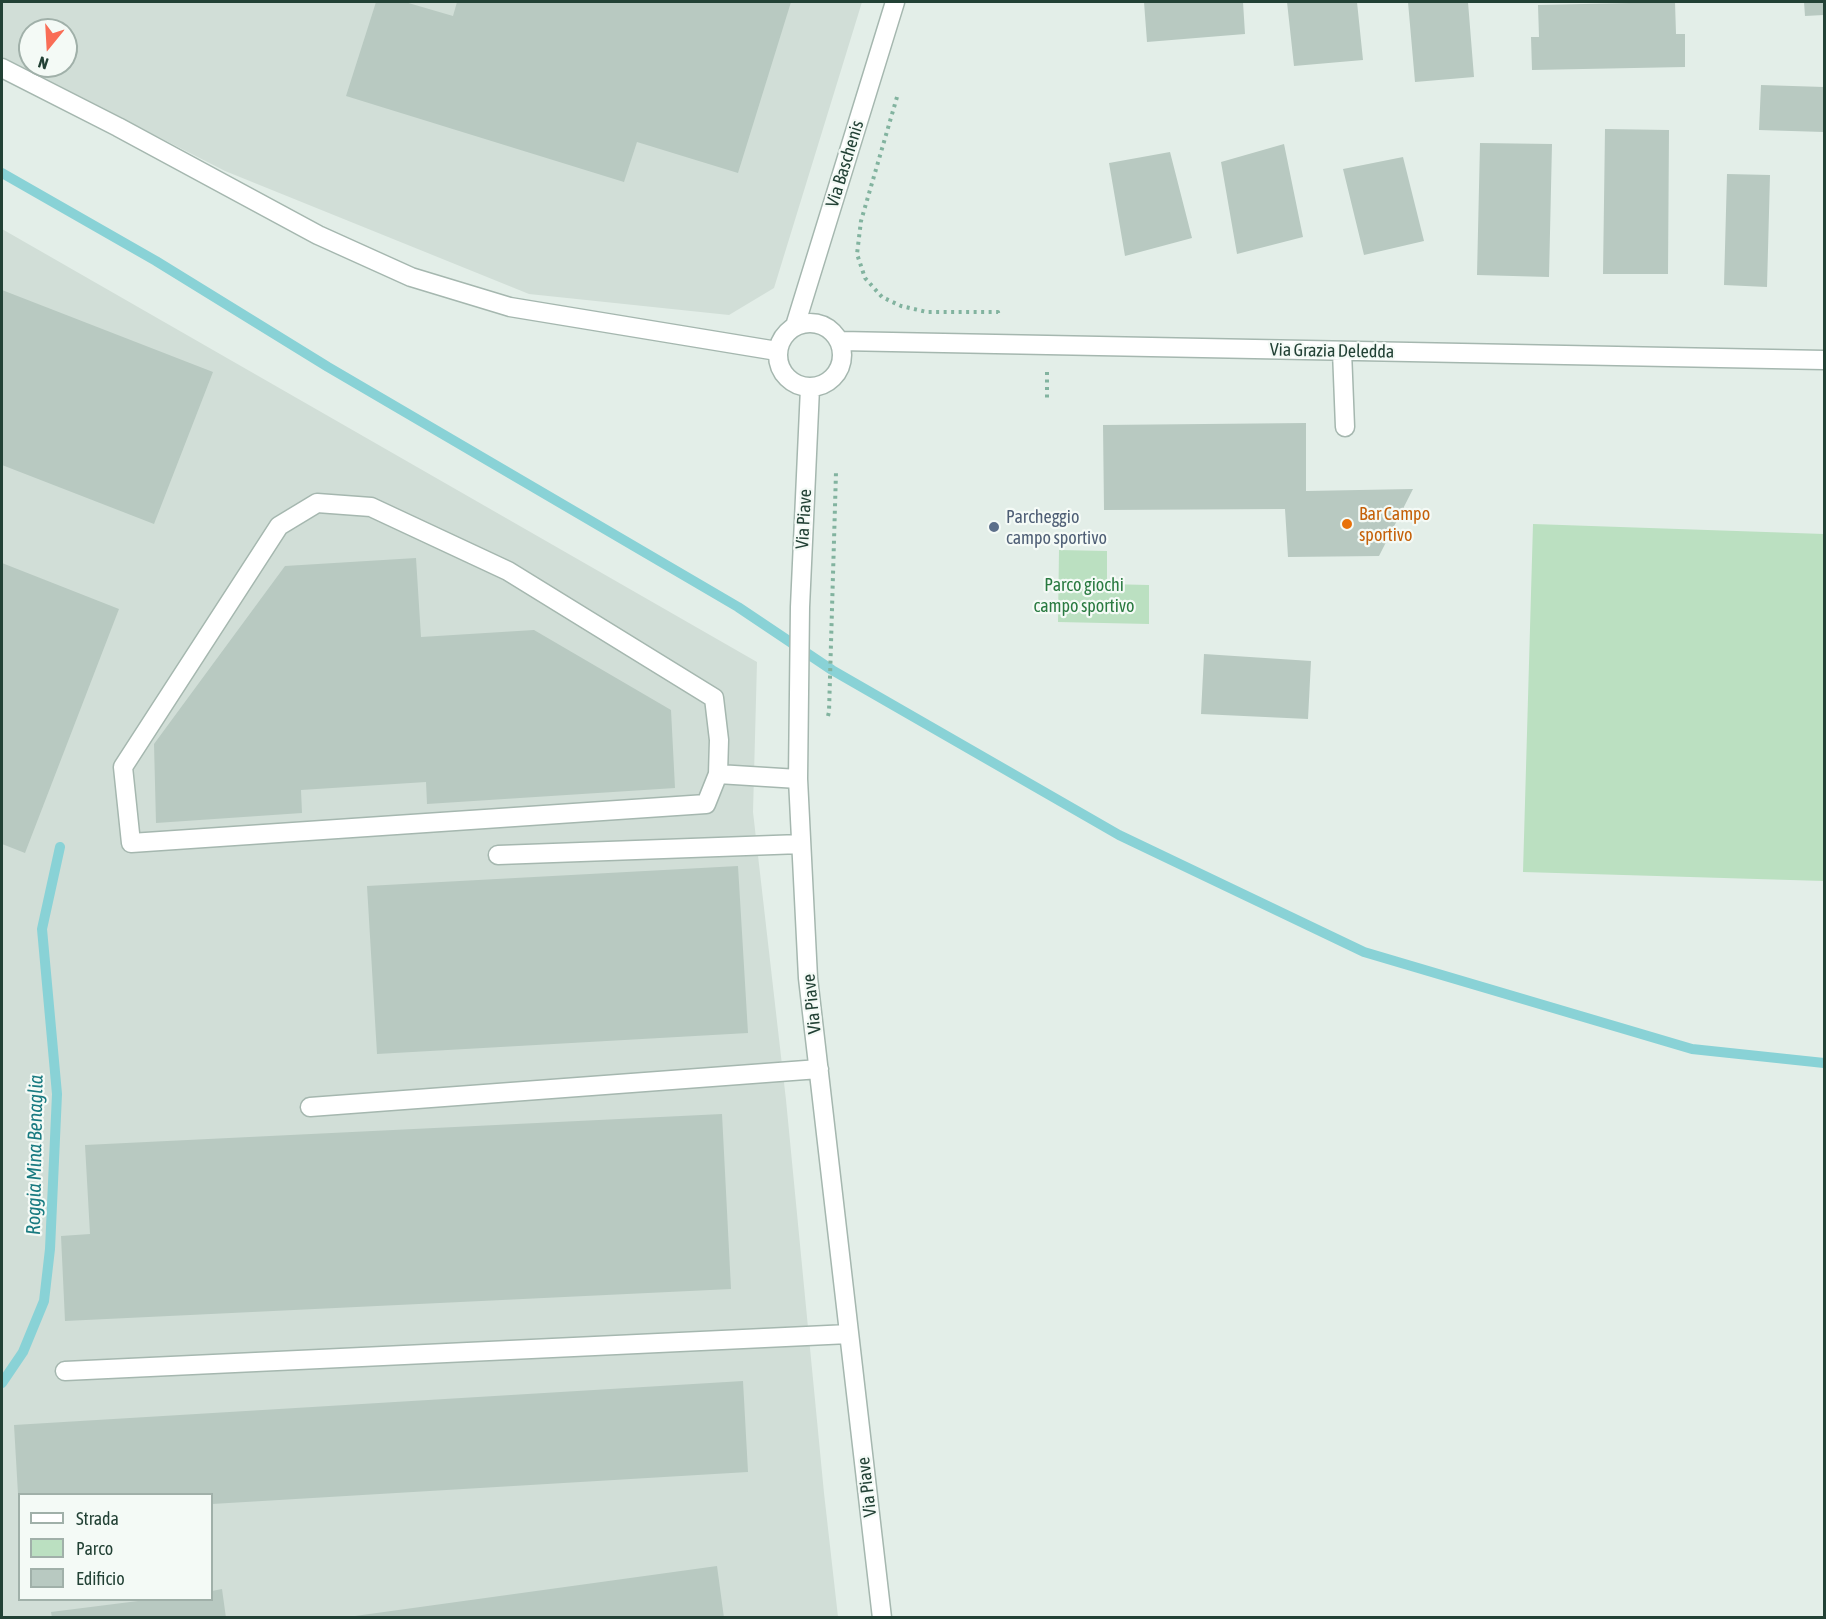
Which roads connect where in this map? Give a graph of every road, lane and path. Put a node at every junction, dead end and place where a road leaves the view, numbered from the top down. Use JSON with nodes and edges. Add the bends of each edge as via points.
{"nodes":[{"id":1,"x":895,"y":2,"type":"edge"},
{"id":2,"x":2,"y":68,"type":"edge"},
{"id":3,"x":899,"y":89,"type":"dead end"},
{"id":4,"x":865,"y":278,"type":"dead end"},
{"id":5,"x":795,"y":326,"type":"junction"},
{"id":6,"x":840,"y":341,"type":"junction"},
{"id":7,"x":777,"y":351,"type":"junction"},
{"id":8,"x":1342,"y":351,"type":"junction"},
{"id":9,"x":1824,"y":360,"type":"edge"},
{"id":10,"x":810,"y":388,"type":"junction"},
{"id":11,"x":1345,"y":427,"type":"dead end"},
{"id":12,"x":836,"y":462,"type":"dead end"},
{"id":13,"x":830,"y":712,"type":"dead end"},
{"id":14,"x":718,"y":774,"type":"junction"},
{"id":15,"x":798,"y":779,"type":"junction"},
{"id":16,"x":801,"y":844,"type":"junction"},
{"id":17,"x":498,"y":855,"type":"dead end"},
{"id":18,"x":819,"y":1069,"type":"junction"},
{"id":19,"x":310,"y":1107,"type":"dead end"},
{"id":20,"x":849,"y":1334,"type":"junction"},
{"id":21,"x":65,"y":1371,"type":"dead end"},
{"id":22,"x":882,"y":1617,"type":"edge"}],
"edges":[{"from":1,"to":5,"type":"street","name":"Via Baschenis"},
{"from":2,"to":7,"type":"street","via":[[318,235],[411,277],[510,307]]},
{"from":3,"to":4,"type":"path","via":[[861,221],[857,254]]},
{"from":5,"to":6,"type":"street","via":[[816,323]]},
{"from":5,"to":7,"type":"street","via":[[780,340]]},
{"from":6,"to":8,"type":"street","name":"Via Grazia Deledda"},
{"from":6,"to":10,"type":"street","via":[[842,362],[838,372],[830,381]]},
{"from":7,"to":10,"type":"street","via":[[778,362],[789,381]]},
{"from":8,"to":9,"type":"street","name":"Via Grazia Deledda"},
{"from":8,"to":11,"type":"street"},
{"from":10,"to":15,"type":"street","name":"Via Piave","via":[[800,607]]},
{"from":12,"to":13,"type":"path"},
{"from":14,"to":14,"type":"street","via":[[714,698],[508,571],[371,507],[317,504],[279,526],[123,768],[131,843],[706,804]]},
{"from":14,"to":15,"type":"street"},
{"from":15,"to":16,"type":"street","name":"Via Piave"},
{"from":16,"to":17,"type":"street"},
{"from":16,"to":18,"type":"street","name":"Via Piave","via":[[808,978]]},
{"from":18,"to":19,"type":"street"},
{"from":18,"to":20,"type":"street","name":"Via Piave"},
{"from":20,"to":21,"type":"street"},
{"from":20,"to":22,"type":"street","name":"Via Piave"}]}
